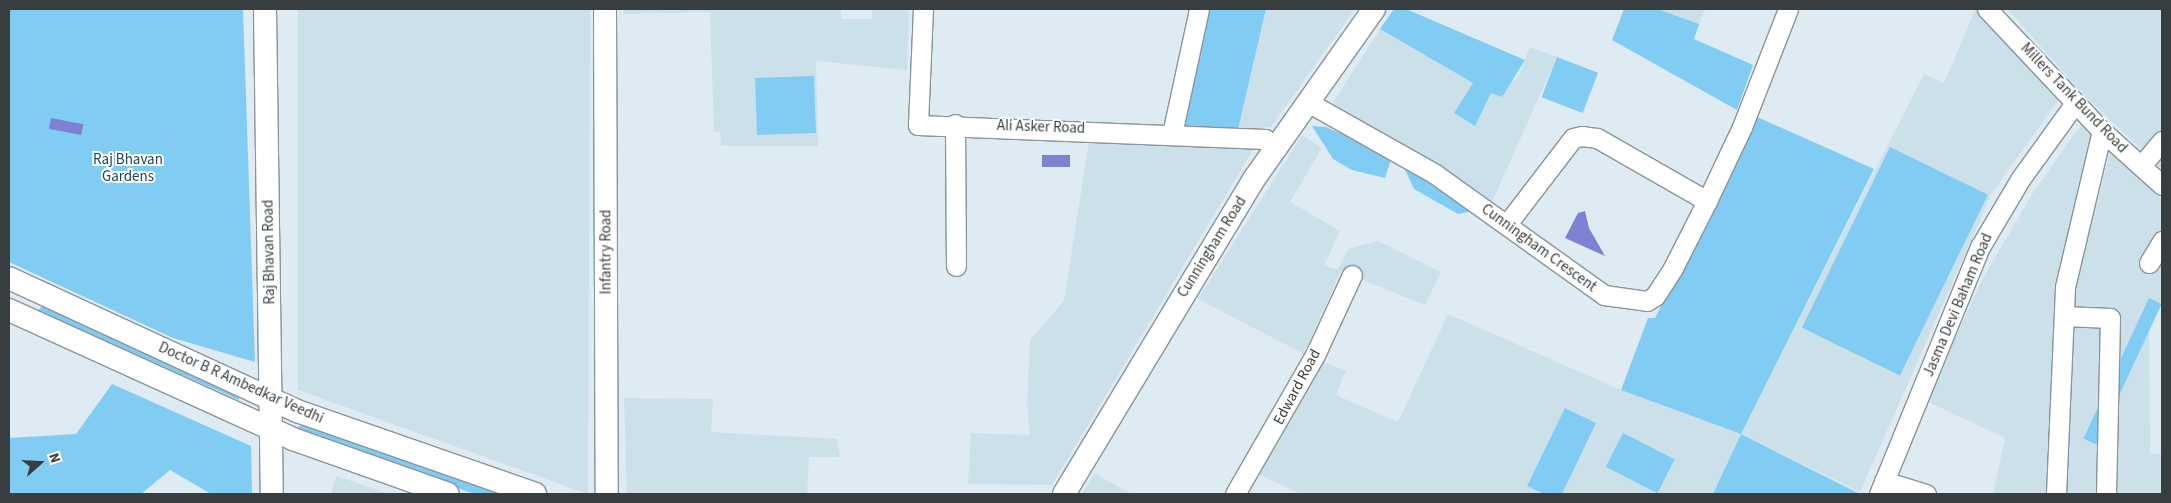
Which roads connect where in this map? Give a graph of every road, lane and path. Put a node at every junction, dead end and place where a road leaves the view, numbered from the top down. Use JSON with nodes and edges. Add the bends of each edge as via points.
{"nodes":[{"id":1,"x":265,"y":9,"type":"edge"},
{"id":2,"x":606,"y":9,"type":"edge"},
{"id":3,"x":923,"y":9,"type":"edge"},
{"id":4,"x":1199,"y":9,"type":"edge"},
{"id":5,"x":1374,"y":9,"type":"edge"},
{"id":6,"x":1788,"y":9,"type":"edge"},
{"id":7,"x":1987,"y":9,"type":"edge"},
{"id":8,"x":2075,"y":103,"type":"junction"},
{"id":9,"x":1311,"y":104,"type":"junction"},
{"id":10,"x":955,"y":124,"type":"junction"},
{"id":11,"x":2102,"y":131,"type":"junction"},
{"id":12,"x":1172,"y":134,"type":"junction"},
{"id":13,"x":2162,"y":141,"type":"edge"},
{"id":14,"x":1276,"y":148,"type":"junction"},
{"id":15,"x":2141,"y":166,"type":"junction"},
{"id":16,"x":2162,"y":186,"type":"edge"},
{"id":17,"x":1707,"y":201,"type":"junction"},
{"id":18,"x":1507,"y":224,"type":"junction"},
{"id":19,"x":2162,"y":242,"type":"edge"},
{"id":20,"x":2150,"y":263,"type":"dead end"},
{"id":21,"x":956,"y":266,"type":"dead end"},
{"id":22,"x":1352,"y":275,"type":"dead end"},
{"id":23,"x":9,"y":278,"type":"edge"},
{"id":24,"x":38,"y":292,"type":"junction"},
{"id":25,"x":14,"y":314,"type":"edge"},
{"id":26,"x":2064,"y":316,"type":"junction"},
{"id":27,"x":271,"y":354,"type":"junction"},
{"id":28,"x":203,"y":366,"type":"junction"},
{"id":29,"x":272,"y":400,"type":"junction"},
{"id":30,"x":273,"y":430,"type":"junction"},
{"id":31,"x":1882,"y":487,"type":"edge"},
{"id":32,"x":272,"y":494,"type":"edge"},
{"id":33,"x":448,"y":494,"type":"edge"},
{"id":34,"x":534,"y":494,"type":"edge"},
{"id":35,"x":608,"y":494,"type":"edge"},
{"id":36,"x":1064,"y":494,"type":"edge"},
{"id":37,"x":1235,"y":494,"type":"edge"},
{"id":38,"x":1926,"y":494,"type":"edge"},
{"id":39,"x":2056,"y":494,"type":"edge"},
{"id":40,"x":2106,"y":494,"type":"edge"}],
"edges":[{"from":1,"to":27,"type":"main road","name":"Raj Bhavan Road"},
{"from":2,"to":35,"type":"main road","name":"Infantry Road"},
{"from":3,"to":10,"type":"street","name":"Ali Asker Road","via":[[918,124]]},
{"from":4,"to":12,"type":"street"},
{"from":5,"to":9,"type":"main road","name":"Cunningham Road"},
{"from":6,"to":17,"type":"street","name":"Cunningham Crescent","via":[[1742,127]]},
{"from":7,"to":8,"type":"street","name":"Millers Tank Bund Road"},
{"from":8,"to":11,"type":"street","name":"Millers Tank Bund Road"},
{"from":8,"to":31,"type":"street","name":"Jasma Devi Baham Road","via":[[2021,178],[1980,247]]},
{"from":9,"to":14,"type":"main road","name":"Cunningham Road"},
{"from":9,"to":18,"type":"street","name":"Cunningham Crescent","via":[[1401,153]]},
{"from":10,"to":12,"type":"street","name":"Ali Asker Road"},
{"from":10,"to":21,"type":"street"},
{"from":11,"to":15,"type":"street","name":"Millers Tank Bund Road"},
{"from":11,"to":26,"type":"street","via":[[2065,287]]},
{"from":12,"to":14,"type":"street","name":"Ali Asker Road","via":[[1265,139]]},
{"from":13,"to":15,"type":"street"},
{"from":14,"to":36,"type":"main road","name":"Cunningham Road","via":[[1183,293]]},
{"from":15,"to":16,"type":"street","name":"Millers Tank Bund Road"},
{"from":17,"to":18,"type":"street","via":[[1597,138],[1582,136],[1573,138]]},
{"from":17,"to":18,"type":"street","name":"Cunningham Crescent","via":[[1673,268],[1655,296],[1647,301],[1604,295]]},
{"from":19,"to":20,"type":"street"},
{"from":22,"to":37,"type":"street","name":"Edward Road","via":[[1315,355]]},
{"from":23,"to":24,"type":"main road","name":"Doctor B R Ambedkar Veedhi"},
{"from":24,"to":25,"type":"main road"},
{"from":24,"to":28,"type":"main road","name":"Doctor B R Ambedkar Veedhi"},
{"from":25,"to":30,"type":"main road","name":"Doctor B R Ambedkar Veedhi"},
{"from":26,"to":39,"type":"street"},
{"from":26,"to":40,"type":"street","via":[[2110,318]]},
{"from":27,"to":28,"type":"main road","via":[[251,374],[223,364]]},
{"from":27,"to":29,"type":"main road","name":"Raj Bhavan Road"},
{"from":28,"to":29,"type":"main road","name":"Doctor B R Ambedkar Veedhi"},
{"from":29,"to":30,"type":"main road","name":"Raj Bhavan Road"},
{"from":29,"to":34,"type":"main road","name":"Doctor B R Ambedkar Veedhi"},
{"from":30,"to":32,"type":"main road","name":"Raj Bhavan Road"},
{"from":30,"to":33,"type":"main road","name":"Doctor B R Ambedkar Veedhi"},
{"from":31,"to":38,"type":"street"}]}
